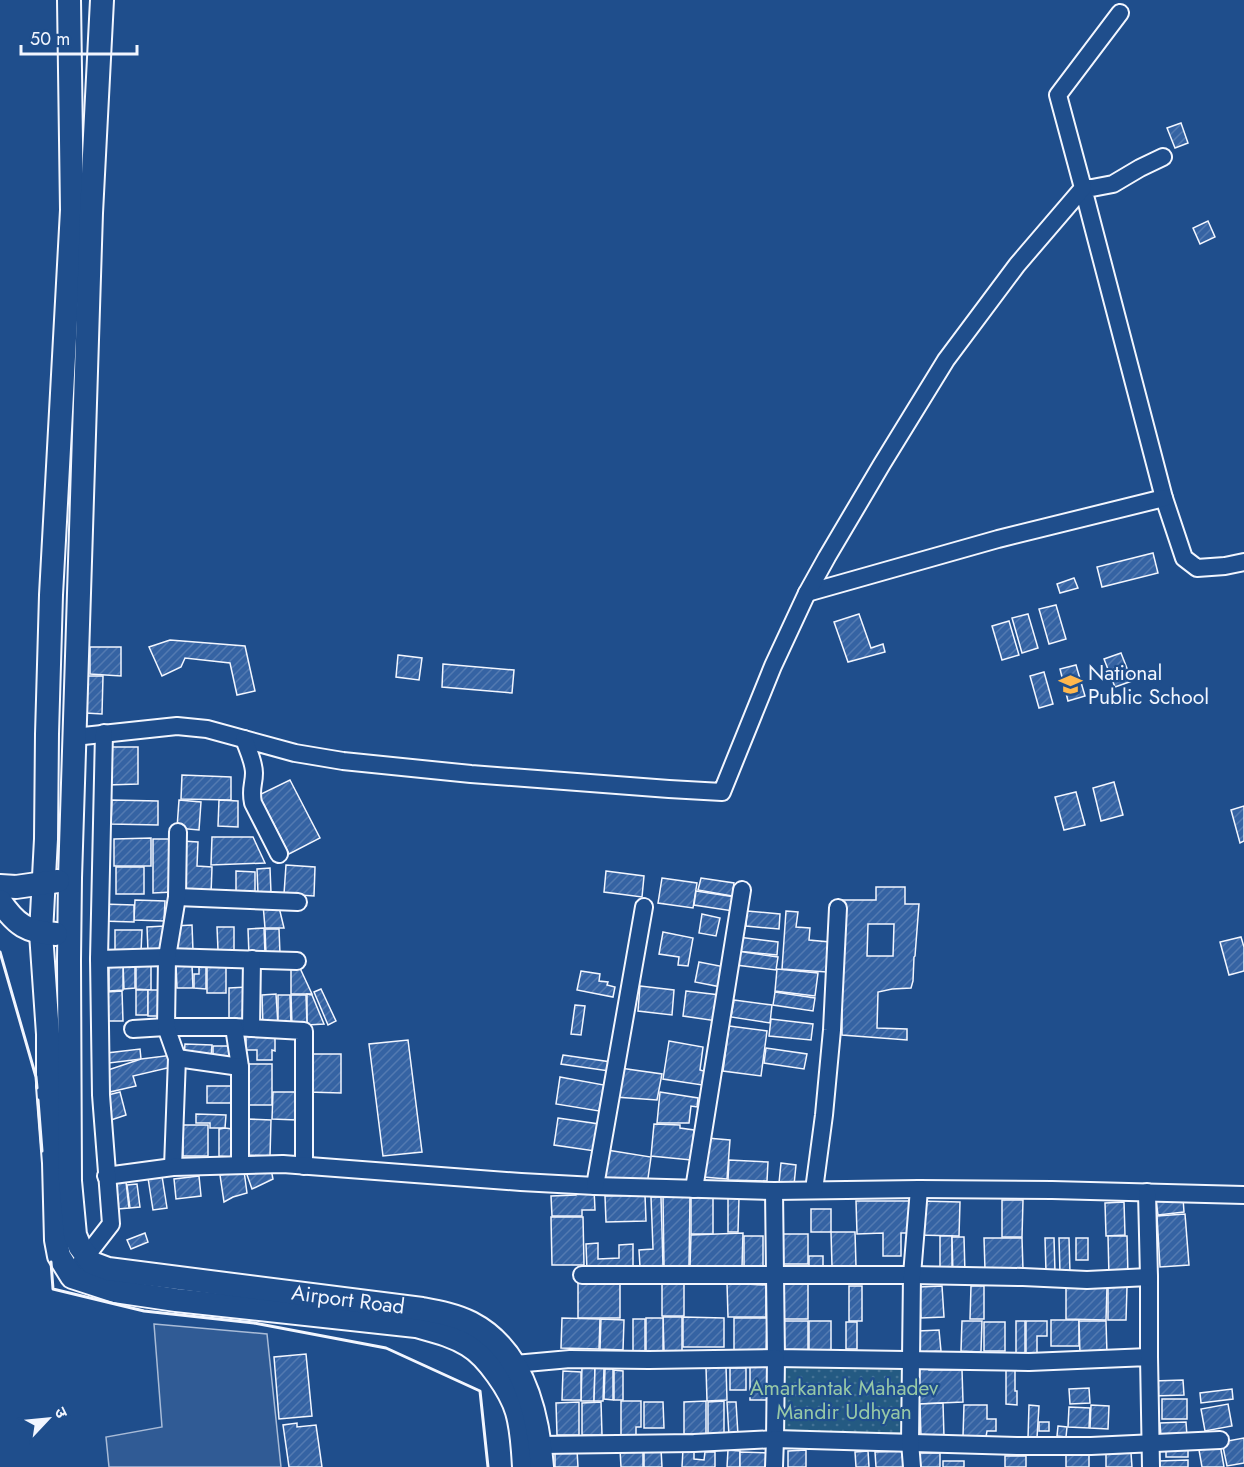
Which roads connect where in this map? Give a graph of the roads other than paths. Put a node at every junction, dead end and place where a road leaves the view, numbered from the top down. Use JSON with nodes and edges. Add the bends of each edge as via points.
{"nodes":[{"id":1,"x":69,"y":0,"type":"edge"},
{"id":2,"x":102,"y":0,"type":"edge"},
{"id":3,"x":1120,"y":13,"type":"dead end"},
{"id":4,"x":1162,"y":158,"type":"dead end"},
{"id":5,"x":1083,"y":188,"type":"junction"},
{"id":6,"x":1164,"y":498,"type":"junction"},
{"id":7,"x":1244,"y":562,"type":"edge"},
{"id":8,"x":807,"y":593,"type":"junction"},
{"id":9,"x":104,"y":734,"type":"junction"},
{"id":10,"x":74,"y":737,"type":"junction"},
{"id":11,"x":244,"y":739,"type":"junction"},
{"id":12,"x":178,"y":832,"type":"dead end"},
{"id":13,"x":279,"y":854,"type":"dead end"},
{"id":14,"x":70,"y":878,"type":"junction"},
{"id":15,"x":44,"y":884,"type":"junction"},
{"id":16,"x":0,"y":886,"type":"edge"},
{"id":17,"x":742,"y":890,"type":"dead end"},
{"id":18,"x":177,"y":897,"type":"junction"},
{"id":19,"x":0,"y":901,"type":"edge"},
{"id":20,"x":298,"y":902,"type":"dead end"},
{"id":21,"x":644,"y":907,"type":"dead end"},
{"id":22,"x":838,"y":908,"type":"dead end"},
{"id":23,"x":41,"y":933,"type":"junction"},
{"id":24,"x":70,"y":934,"type":"junction"},
{"id":25,"x":167,"y":957,"type":"junction"},
{"id":26,"x":99,"y":959,"type":"junction"},
{"id":27,"x":252,"y":959,"type":"junction"},
{"id":28,"x":297,"y":961,"type":"dead end"},
{"id":29,"x":166,"y":1027,"type":"junction"},
{"id":30,"x":243,"y":1027,"type":"junction"},
{"id":31,"x":133,"y":1029,"type":"dead end"},
{"id":32,"x":177,"y":1058,"type":"junction"},
{"id":33,"x":240,"y":1067,"type":"junction"},
{"id":34,"x":62,"y":1162,"type":"junction"},
{"id":35,"x":240,"y":1165,"type":"junction"},
{"id":36,"x":304,"y":1166,"type":"junction"},
{"id":37,"x":173,"y":1167,"type":"junction"},
{"id":38,"x":106,"y":1176,"type":"junction"},
{"id":39,"x":595,"y":1185,"type":"junction"},
{"id":40,"x":694,"y":1188,"type":"junction"},
{"id":41,"x":919,"y":1189,"type":"junction"},
{"id":42,"x":814,"y":1190,"type":"junction"},
{"id":43,"x":774,"y":1191,"type":"junction"},
{"id":44,"x":1147,"y":1192,"type":"junction"},
{"id":45,"x":1244,"y":1195,"type":"edge"},
{"id":46,"x":86,"y":1255,"type":"junction"},
{"id":47,"x":582,"y":1275,"type":"dead end"},
{"id":48,"x":775,"y":1275,"type":"junction"},
{"id":49,"x":912,"y":1275,"type":"junction"},
{"id":50,"x":1149,"y":1277,"type":"junction"},
{"id":51,"x":72,"y":1278,"type":"junction"},
{"id":52,"x":1149,"y":1357,"type":"junction"},
{"id":53,"x":776,"y":1358,"type":"junction"},
{"id":54,"x":911,"y":1361,"type":"junction"},
{"id":55,"x":515,"y":1364,"type":"junction"},
{"id":56,"x":775,"y":1439,"type":"junction"},
{"id":57,"x":1220,"y":1440,"type":"dead end"},
{"id":58,"x":910,"y":1442,"type":"junction"},
{"id":59,"x":1150,"y":1442,"type":"junction"},
{"id":60,"x":541,"y":1456,"type":"edge"},
{"id":61,"x":524,"y":1467,"type":"edge"},
{"id":62,"x":774,"y":1467,"type":"edge"},
{"id":63,"x":912,"y":1467,"type":"edge"},
{"id":64,"x":1150,"y":1467,"type":"edge"}],
"edges":[{"from":1,"to":15,"type":"main road","via":[[72,210],[51,594]]},
{"from":2,"to":10,"type":"main road"},
{"from":3,"to":5,"type":"street","via":[[1058,95]]},
{"from":4,"to":5,"type":"street","via":[[1113,184]]},
{"from":5,"to":6,"type":"street"},
{"from":5,"to":8,"type":"street","via":[[1017,265],[946,360]]},
{"from":6,"to":7,"type":"street","via":[[1184,558],[1197,568]]},
{"from":6,"to":8,"type":"street","via":[[998,538]]},
{"from":8,"to":11,"type":"street","via":[[722,792],[343,761]]},
{"from":9,"to":10,"type":"street"},
{"from":9,"to":11,"type":"street","via":[[177,726]]},
{"from":9,"to":26,"type":"street"},
{"from":10,"to":14,"type":"main road"},
{"from":11,"to":13,"type":"street","via":[[254,766],[253,803]]},
{"from":12,"to":18,"type":"street"},
{"from":14,"to":15,"type":"main road"},
{"from":14,"to":24,"type":"main road"},
{"from":15,"to":16,"type":"main road"},
{"from":15,"to":23,"type":"main road"},
{"from":17,"to":40,"type":"street"},
{"from":18,"to":20,"type":"street"},
{"from":18,"to":25,"type":"street"},
{"from":19,"to":23,"type":"main road","via":[[18,922]]},
{"from":21,"to":39,"type":"street"},
{"from":22,"to":42,"type":"street","via":[[832,1030]]},
{"from":23,"to":24,"type":"main road"},
{"from":23,"to":34,"type":"main road","via":[[48,1086]]},
{"from":24,"to":34,"type":"main road"},
{"from":25,"to":26,"type":"street"},
{"from":25,"to":27,"type":"street"},
{"from":25,"to":29,"type":"street"},
{"from":26,"to":38,"type":"street"},
{"from":27,"to":28,"type":"street"},
{"from":27,"to":30,"type":"street"},
{"from":29,"to":30,"type":"street"},
{"from":29,"to":31,"type":"street"},
{"from":29,"to":32,"type":"street"},
{"from":30,"to":33,"type":"street"},
{"from":30,"to":36,"type":"street","via":[[304,1031]]},
{"from":32,"to":33,"type":"street"},
{"from":32,"to":37,"type":"street"},
{"from":33,"to":35,"type":"street"},
{"from":34,"to":46,"type":"main road","via":[[70,1181],[75,1234]]},
{"from":34,"to":51,"type":"main road","via":[[56,1240],[59,1256]]},
{"from":35,"to":36,"type":"street"},
{"from":35,"to":37,"type":"street"},
{"from":36,"to":39,"type":"street"},
{"from":37,"to":38,"type":"street"},
{"from":38,"to":46,"type":"street","via":[[111,1224]]},
{"from":39,"to":40,"type":"street"},
{"from":40,"to":43,"type":"street"},
{"from":41,"to":42,"type":"street"},
{"from":41,"to":44,"type":"street"},
{"from":41,"to":49,"type":"street"},
{"from":42,"to":43,"type":"street"},
{"from":43,"to":48,"type":"street"},
{"from":44,"to":45,"type":"street"},
{"from":44,"to":50,"type":"street"},
{"from":46,"to":51,"type":"street"},
{"from":46,"to":55,"type":"main road","name":"Airport Road","via":[[92,1263],[108,1269],[444,1313],[487,1333]]},
{"from":47,"to":48,"type":"street"},
{"from":48,"to":49,"type":"street"},
{"from":48,"to":53,"type":"street"},
{"from":49,"to":50,"type":"street","via":[[1087,1280]]},
{"from":49,"to":54,"type":"street"},
{"from":50,"to":52,"type":"street"},
{"from":51,"to":61,"type":"main road","name":"Airport Road","via":[[115,1291],[416,1326],[444,1334],[470,1346],[493,1369],[509,1394],[517,1412]]},
{"from":52,"to":54,"type":"street"},
{"from":52,"to":59,"type":"street"},
{"from":53,"to":54,"type":"street"},
{"from":53,"to":55,"type":"street","via":[[570,1359]]},
{"from":53,"to":56,"type":"street"},
{"from":54,"to":58,"type":"street"},
{"from":55,"to":60,"type":"main road","name":"Airport Road","via":[[533,1408]]},
{"from":56,"to":58,"type":"street"},
{"from":56,"to":60,"type":"street"},
{"from":56,"to":62,"type":"street"},
{"from":57,"to":59,"type":"street"},
{"from":58,"to":59,"type":"street","via":[[1091,1446]]},
{"from":58,"to":63,"type":"street"},
{"from":59,"to":64,"type":"street"}]}
